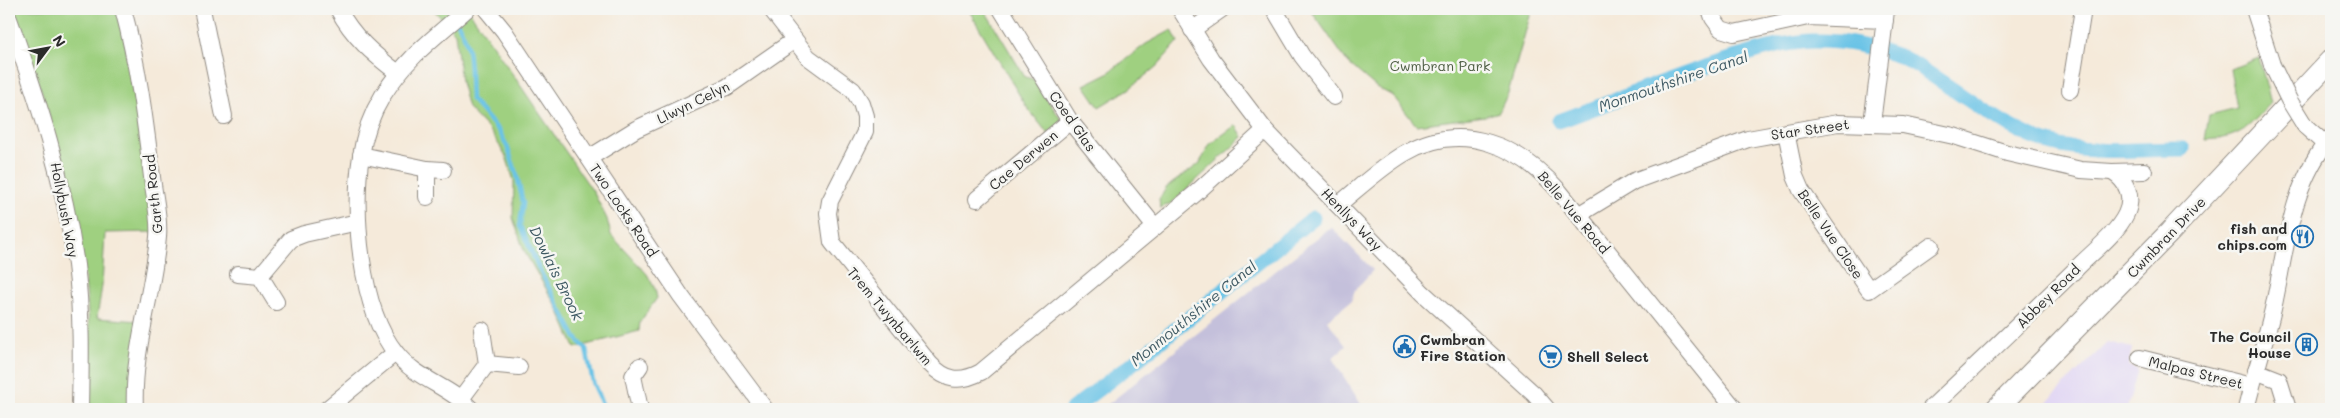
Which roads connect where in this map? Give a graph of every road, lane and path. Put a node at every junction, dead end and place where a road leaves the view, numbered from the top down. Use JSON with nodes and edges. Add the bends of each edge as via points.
{"nodes":[{"id":1,"x":123,"y":9,"type":"edge"},
{"id":2,"x":202,"y":9,"type":"edge"},
{"id":3,"x":338,"y":9,"type":"edge"},
{"id":4,"x":486,"y":9,"type":"edge"},
{"id":5,"x":772,"y":9,"type":"edge"},
{"id":6,"x":1001,"y":9,"type":"edge"},
{"id":7,"x":1180,"y":9,"type":"edge"},
{"id":8,"x":1222,"y":9,"type":"edge"},
{"id":9,"x":1274,"y":9,"type":"edge"},
{"id":10,"x":1710,"y":9,"type":"edge"},
{"id":11,"x":2083,"y":9,"type":"edge"},
{"id":12,"x":2254,"y":9,"type":"edge"},
{"id":13,"x":466,"y":10,"type":"edge"},
{"id":14,"x":1885,"y":14,"type":"edge"},
{"id":15,"x":9,"y":19,"type":"edge"},
{"id":16,"x":1192,"y":30,"type":"junction"},
{"id":17,"x":793,"y":40,"type":"junction"},
{"id":18,"x":2331,"y":60,"type":"edge"},
{"id":19,"x":398,"y":73,"type":"junction"},
{"id":20,"x":2070,"y":90,"type":"dead end"},
{"id":21,"x":1334,"y":97,"type":"dead end"},
{"id":22,"x":224,"y":116,"type":"dead end"},
{"id":23,"x":1070,"y":121,"type":"junction"},
{"id":24,"x":1872,"y":123,"type":"junction"},
{"id":25,"x":1265,"y":130,"type":"junction"},
{"id":26,"x":1786,"y":132,"type":"junction"},
{"id":27,"x":2328,"y":140,"type":"edge"},
{"id":28,"x":360,"y":155,"type":"junction"},
{"id":29,"x":589,"y":158,"type":"junction"},
{"id":30,"x":2144,"y":171,"type":"dead end"},
{"id":31,"x":2112,"y":172,"type":"junction"},
{"id":32,"x":427,"y":197,"type":"dead end"},
{"id":33,"x":977,"y":199,"type":"dead end"},
{"id":34,"x":1338,"y":205,"type":"junction"},
{"id":35,"x":1578,"y":215,"type":"junction"},
{"id":36,"x":358,"y":222,"type":"junction"},
{"id":37,"x":1155,"y":227,"type":"junction"},
{"id":38,"x":1931,"y":246,"type":"dead end"},
{"id":39,"x":238,"y":274,"type":"dead end"},
{"id":40,"x":260,"y":276,"type":"junction"},
{"id":41,"x":276,"y":302,"type":"dead end"},
{"id":42,"x":482,"y":330,"type":"dead end"},
{"id":43,"x":395,"y":353,"type":"junction"},
{"id":44,"x":2140,"y":358,"type":"dead end"},
{"id":45,"x":487,"y":364,"type":"junction"},
{"id":46,"x":640,"y":366,"type":"dead end"},
{"id":47,"x":519,"y":367,"type":"dead end"},
{"id":48,"x":2254,"y":378,"type":"junction"},
{"id":49,"x":466,"y":404,"type":"edge"},
{"id":50,"x":80,"y":409,"type":"edge"},
{"id":51,"x":135,"y":409,"type":"edge"},
{"id":52,"x":327,"y":409,"type":"edge"},
{"id":53,"x":640,"y":409,"type":"edge"},
{"id":54,"x":764,"y":409,"type":"edge"},
{"id":55,"x":1547,"y":409,"type":"edge"},
{"id":56,"x":1735,"y":409,"type":"edge"},
{"id":57,"x":1930,"y":409,"type":"edge"},
{"id":58,"x":1996,"y":409,"type":"edge"},
{"id":59,"x":2246,"y":409,"type":"edge"},
{"id":60,"x":2288,"y":409,"type":"edge"}],
"edges":[{"from":1,"to":51,"type":"street","name":"Garth Road","via":[[134,50],[159,234],[141,335],[134,387]]},
{"from":2,"to":22,"type":"street","via":[[226,92]]},
{"from":3,"to":19,"type":"street","via":[[364,47]]},
{"from":4,"to":29,"type":"street","name":"Two Locks Road"},
{"from":5,"to":17,"type":"street","name":"Trem Twynbarlwm"},
{"from":6,"to":23,"type":"street","name":"Coed Glas"},
{"from":7,"to":16,"type":"street","name":"Henllys Way"},
{"from":8,"to":16,"type":"street"},
{"from":9,"to":21,"type":"street","via":[[1302,56]]},
{"from":10,"to":14,"type":"street","via":[[1721,29],[1734,33],[1808,17]]},
{"from":11,"to":20,"type":"street"},
{"from":12,"to":27,"type":"street","bridge":true,"via":[[2272,66],[2289,100],[2305,126]]},
{"from":13,"to":19,"type":"street","via":[[430,38]]},
{"from":14,"to":24,"type":"street"},
{"from":15,"to":50,"type":"street","name":"Hollybush Way","via":[[50,141],[66,208],[76,266],[81,339]]},
{"from":16,"to":25,"type":"street","name":"Henllys Way"},
{"from":17,"to":29,"type":"street","name":"Llwyn Celyn","via":[[727,87],[636,129]]},
{"from":17,"to":37,"type":"street","name":"Trem Twynbarlwm","via":[[808,57],[853,90],[865,116],[865,132],[830,200],[828,214],[832,242],[930,364],[948,378],[958,380],[981,372]]},
{"from":18,"to":58,"type":"main road","name":"Cwmbran Drive","via":[[2170,232]]},
{"from":19,"to":28,"type":"street","via":[[369,123]]},
{"from":23,"to":33,"type":"street","name":"Cae Derwen"},
{"from":23,"to":37,"type":"street","name":"Coed Glas"},
{"from":24,"to":26,"type":"street","name":"Star Street","via":[[1838,123]]},
{"from":24,"to":31,"type":"street","name":"Star Street","via":[[1937,132],[2081,170]]},
{"from":25,"to":34,"type":"street","name":"Henllys Way"},
{"from":25,"to":37,"type":"street","name":"Trem Twynbarlwm"},
{"from":26,"to":35,"type":"street","name":"Star Street","via":[[1748,139],[1650,174]]},
{"from":26,"to":38,"type":"street","name":"Belle Vue Close","via":[[1801,190],[1869,290]]},
{"from":27,"to":48,"type":"street","via":[[2313,161],[2298,196]]},
{"from":28,"to":32,"type":"street","via":[[435,170]]},
{"from":28,"to":36,"type":"street"},
{"from":29,"to":54,"type":"street","name":"Two Locks Road","via":[[682,296]]},
{"from":30,"to":31,"type":"street","name":"Star Street"},
{"from":31,"to":57,"type":"street","name":"Abbey Road","via":[[2122,180],[2129,193],[2128,208],[2118,225]]},
{"from":34,"to":35,"type":"street","name":"Belle Vue Road","via":[[1405,152],[1434,142],[1474,139],[1502,146],[1534,165]]},
{"from":34,"to":55,"type":"street","name":"Henllys Way","via":[[1423,292]]},
{"from":35,"to":56,"type":"street","name":"Belle Vue Road"},
{"from":36,"to":40,"type":"street","via":[[291,239]]},
{"from":36,"to":43,"type":"street","via":[[364,274],[372,303],[381,329]]},
{"from":39,"to":40,"type":"street"},
{"from":40,"to":41,"type":"street"},
{"from":42,"to":45,"type":"street"},
{"from":43,"to":49,"type":"street","via":[[417,375]]},
{"from":43,"to":52,"type":"street"},
{"from":44,"to":48,"type":"street","name":"Malpas Street"},
{"from":45,"to":47,"type":"street"},
{"from":45,"to":49,"type":"street"},
{"from":46,"to":53,"type":"street","via":[[633,376]]},
{"from":48,"to":59,"type":"street"},
{"from":48,"to":60,"type":"street","name":"Malpas Street","via":[[2279,380]]}]}
